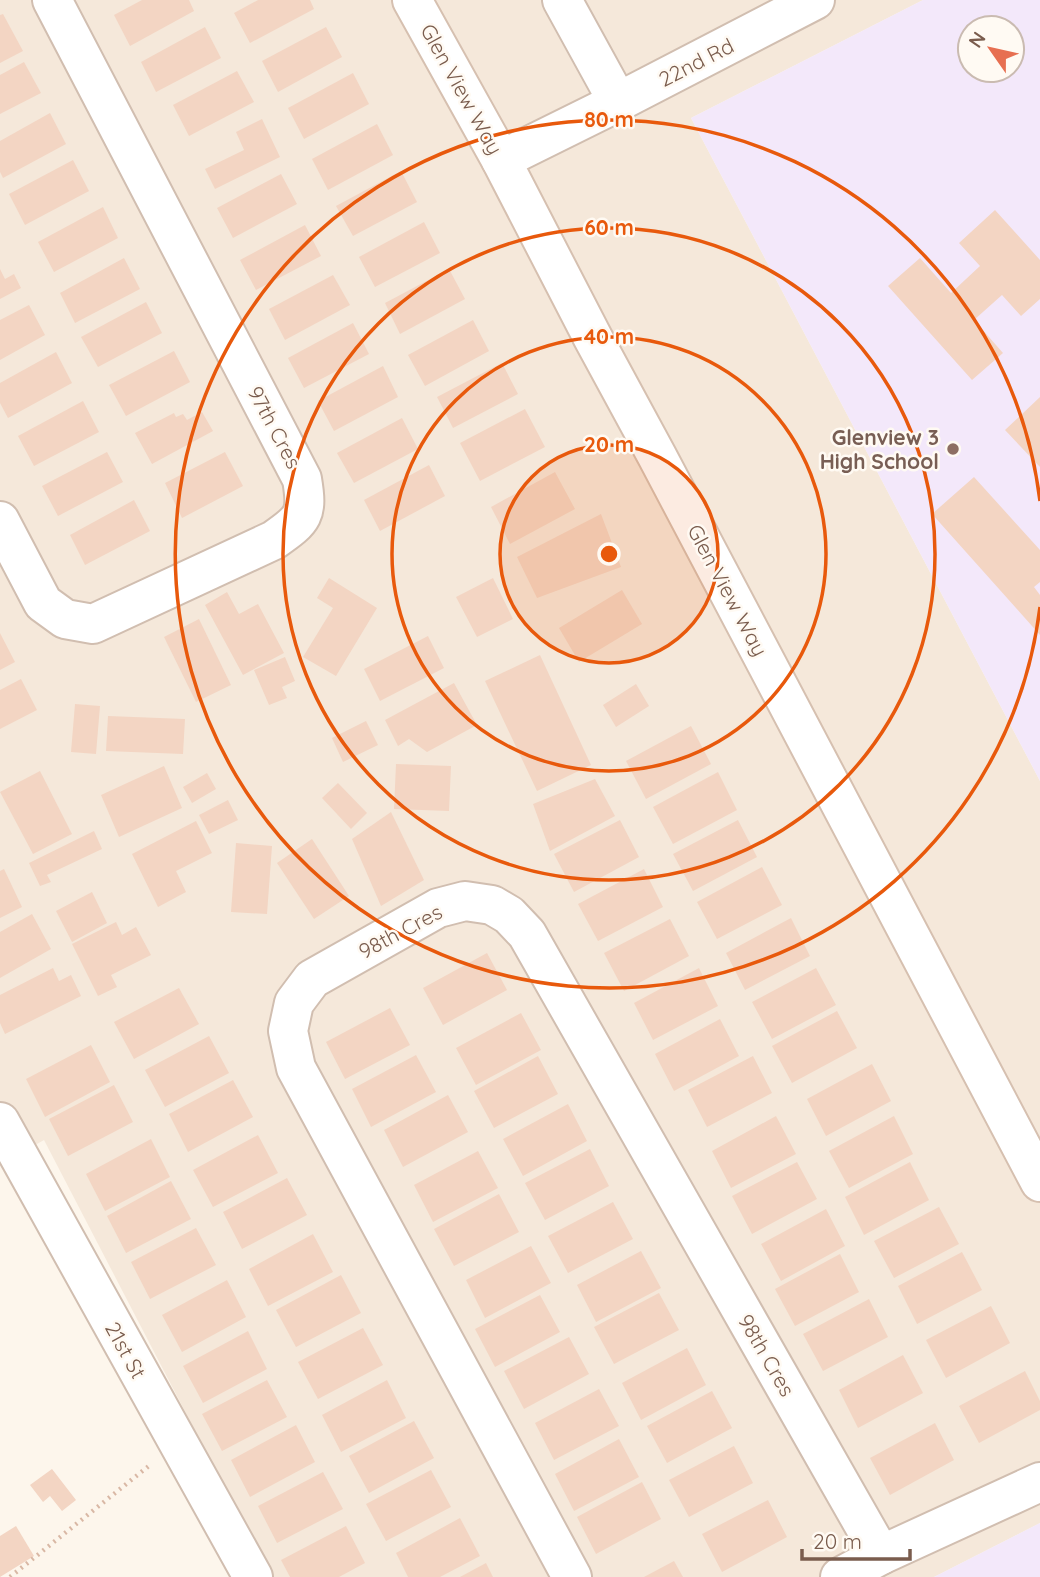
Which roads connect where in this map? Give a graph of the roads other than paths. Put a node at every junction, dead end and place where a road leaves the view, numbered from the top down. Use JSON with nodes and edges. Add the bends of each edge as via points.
{"nodes":[{"id":1,"x":52,"y":0,"type":"edge"},
{"id":2,"x":412,"y":0,"type":"edge"},
{"id":3,"x":562,"y":0,"type":"edge"},
{"id":4,"x":815,"y":0,"type":"edge"},
{"id":5,"x":618,"y":102,"type":"junction"},
{"id":6,"x":501,"y":160,"type":"junction"},
{"id":7,"x":0,"y":522,"type":"edge"},
{"id":8,"x":3,"y":1137,"type":"edge"},
{"id":9,"x":1040,"y":1182,"type":"edge"},
{"id":10,"x":1040,"y":1482,"type":"edge"},
{"id":11,"x":881,"y":1555,"type":"junction"},
{"id":12,"x":253,"y":1577,"type":"edge"},
{"id":13,"x":572,"y":1577,"type":"edge"},
{"id":14,"x":840,"y":1577,"type":"edge"}],
"edges":[{"from":1,"to":7,"type":"street","name":"97th Cres","via":[[302,479],[306,500],[304,513],[274,540],[93,624],[65,619],[43,603]]},
{"from":2,"to":6,"type":"street","name":"Glen View Way"},
{"from":3,"to":5,"type":"street"},
{"from":4,"to":5,"type":"street","name":"22nd Rd"},
{"from":5,"to":6,"type":"street","name":"22nd Rd"},
{"from":6,"to":9,"type":"street","name":"Glen View Way"},
{"from":8,"to":12,"type":"street","name":"21st St"},
{"from":10,"to":11,"type":"street"},
{"from":11,"to":13,"type":"street","name":"98th Cres","via":[[527,934],[492,905],[465,901],[438,908],[312,979],[294,1003],[288,1031],[296,1068]]},
{"from":11,"to":14,"type":"street"}]}
